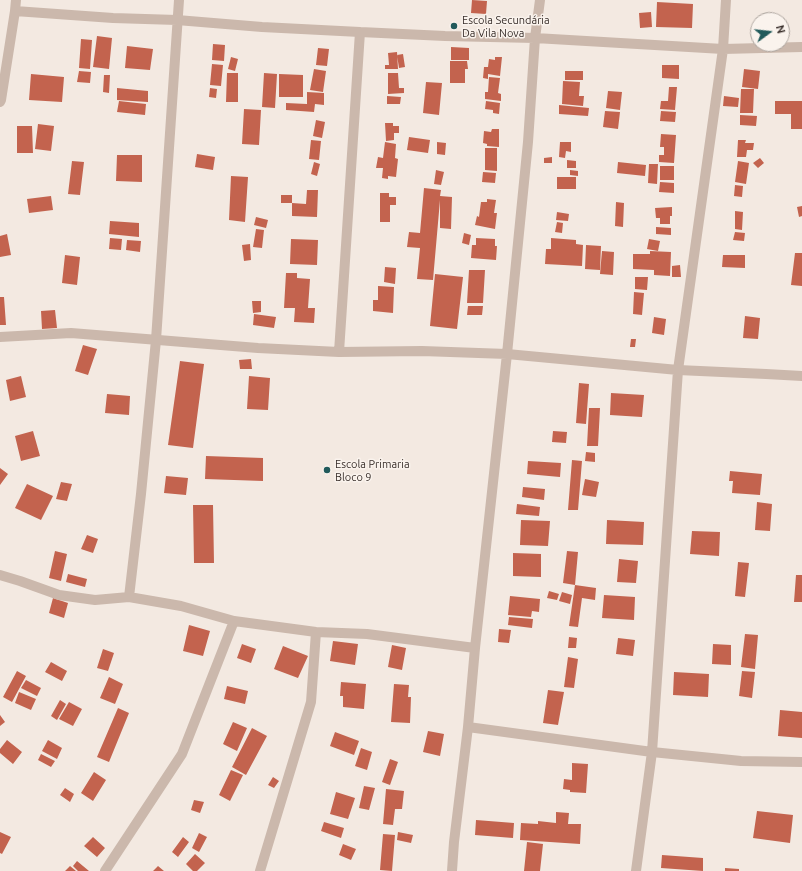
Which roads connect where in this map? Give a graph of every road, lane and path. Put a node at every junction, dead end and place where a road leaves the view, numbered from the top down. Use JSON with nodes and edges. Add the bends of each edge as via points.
{"nodes":[{"id":1,"x":16,"y":0,"type":"edge"},
{"id":2,"x":179,"y":0,"type":"edge"},
{"id":3,"x":540,"y":0,"type":"edge"},
{"id":4,"x":726,"y":0,"type":"edge"},
{"id":5,"x":15,"y":11,"type":"junction"},
{"id":6,"x":177,"y":20,"type":"junction"},
{"id":7,"x":360,"y":32,"type":"junction"},
{"id":8,"x":535,"y":38,"type":"junction"},
{"id":9,"x":802,"y":47,"type":"edge"},
{"id":10,"x":723,"y":49,"type":"junction"},
{"id":11,"x":0,"y":102,"type":"edge"},
{"id":12,"x":0,"y":337,"type":"edge"},
{"id":13,"x":156,"y":340,"type":"junction"},
{"id":14,"x":339,"y":352,"type":"junction"},
{"id":15,"x":507,"y":354,"type":"junction"},
{"id":16,"x":678,"y":370,"type":"junction"},
{"id":17,"x":802,"y":376,"type":"edge"},
{"id":18,"x":0,"y":575,"type":"edge"},
{"id":19,"x":129,"y":597,"type":"junction"},
{"id":20,"x":234,"y":621,"type":"junction"},
{"id":21,"x":316,"y":632,"type":"junction"},
{"id":22,"x":476,"y":648,"type":"junction"},
{"id":23,"x":468,"y":727,"type":"junction"},
{"id":24,"x":652,"y":752,"type":"junction"},
{"id":25,"x":802,"y":762,"type":"edge"},
{"id":26,"x":105,"y":871,"type":"edge"},
{"id":27,"x":260,"y":871,"type":"edge"},
{"id":28,"x":452,"y":871,"type":"edge"},
{"id":29,"x":636,"y":871,"type":"edge"}],
"edges":[{"from":1,"to":5,"type":"street"},
{"from":2,"to":6,"type":"street"},
{"from":3,"to":8,"type":"street"},
{"from":4,"to":10,"type":"street"},
{"from":5,"to":6,"type":"street"},
{"from":5,"to":11,"type":"street"},
{"from":6,"to":7,"type":"street"},
{"from":6,"to":13,"type":"street"},
{"from":7,"to":8,"type":"street"},
{"from":7,"to":14,"type":"street"},
{"from":8,"to":10,"type":"street"},
{"from":8,"to":15,"type":"street","via":[[528,142]]},
{"from":9,"to":10,"type":"street"},
{"from":10,"to":16,"type":"street"},
{"from":12,"to":13,"type":"street","via":[[71,333]]},
{"from":13,"to":14,"type":"street"},
{"from":13,"to":19,"type":"street"},
{"from":14,"to":15,"type":"street"},
{"from":15,"to":16,"type":"street"},
{"from":15,"to":22,"type":"street"},
{"from":16,"to":17,"type":"street"},
{"from":16,"to":24,"type":"street"},
{"from":18,"to":19,"type":"street","via":[[59,595],[95,600]]},
{"from":19,"to":20,"type":"street","via":[[181,606]]},
{"from":20,"to":21,"type":"street"},
{"from":20,"to":26,"type":"street","via":[[182,754]]},
{"from":21,"to":22,"type":"street","via":[[367,634]]},
{"from":21,"to":27,"type":"street","via":[[311,702]]},
{"from":22,"to":23,"type":"street"},
{"from":23,"to":24,"type":"street"},
{"from":23,"to":28,"type":"street"},
{"from":24,"to":25,"type":"street","via":[[741,761]]},
{"from":24,"to":29,"type":"street"}]}
